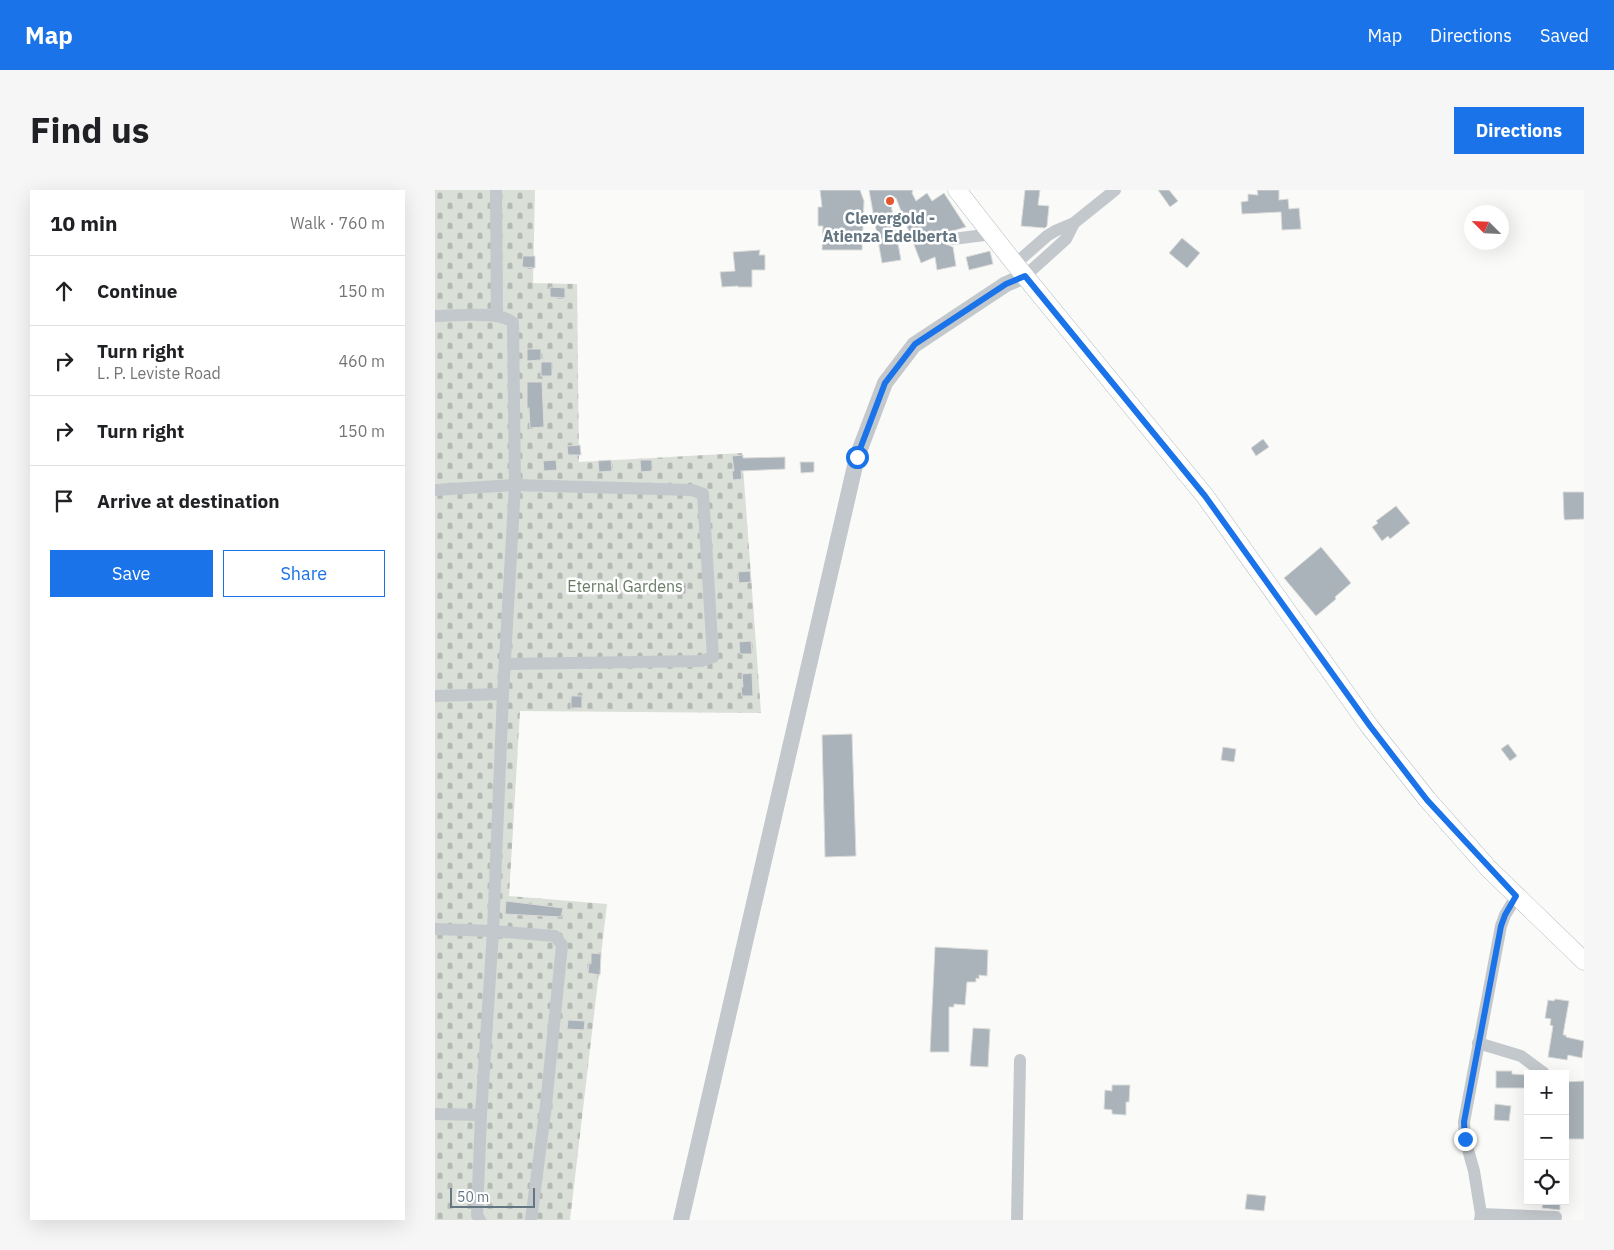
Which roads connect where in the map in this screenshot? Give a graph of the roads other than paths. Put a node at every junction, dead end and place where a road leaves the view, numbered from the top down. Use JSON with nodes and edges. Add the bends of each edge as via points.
{"nodes":[{"id":1,"x":496,"y":190,"type":"edge"},
{"id":2,"x":957,"y":190,"type":"edge"},
{"id":3,"x":1115,"y":190,"type":"edge"},
{"id":4,"x":992,"y":234,"type":"junction"},
{"id":5,"x":953,"y":239,"type":"dead end"},
{"id":6,"x":1020,"y":270,"type":"junction"},
{"id":7,"x":435,"y":316,"type":"edge"},
{"id":8,"x":497,"y":316,"type":"junction"},
{"id":9,"x":515,"y":485,"type":"junction"},
{"id":10,"x":435,"y":490,"type":"edge"},
{"id":11,"x":505,"y":664,"type":"junction"},
{"id":12,"x":503,"y":694,"type":"junction"},
{"id":13,"x":435,"y":696,"type":"edge"},
{"id":14,"x":1516,"y":896,"type":"junction"},
{"id":15,"x":435,"y":929,"type":"edge"},
{"id":16,"x":493,"y":930,"type":"junction"},
{"id":17,"x":1584,"y":961,"type":"edge"},
{"id":18,"x":1479,"y":1043,"type":"junction"},
{"id":19,"x":1019,"y":1060,"type":"dead end"},
{"id":20,"x":1540,"y":1070,"type":"edge"},
{"id":21,"x":435,"y":1114,"type":"edge"},
{"id":22,"x":481,"y":1115,"type":"junction"},
{"id":23,"x":1480,"y":1217,"type":"edge"},
{"id":24,"x":1556,"y":1217,"type":"dead end"},
{"id":25,"x":477,"y":1218,"type":"edge"},
{"id":26,"x":531,"y":1220,"type":"edge"},
{"id":27,"x":681,"y":1220,"type":"edge"},
{"id":28,"x":1017,"y":1220,"type":"edge"}],
"edges":[{"from":1,"to":8,"type":"street"},
{"from":2,"to":4,"type":"main road"},
{"from":3,"to":6,"type":"street","via":[[1074,223],[1066,239]]},
{"from":4,"to":5,"type":"street"},
{"from":4,"to":6,"type":"main road"},
{"from":6,"to":14,"type":"main road","via":[[1205,496],[1427,800]]},
{"from":6,"to":27,"type":"street","via":[[1006,284],[915,344],[885,383],[857,457]]},
{"from":7,"to":8,"type":"street"},
{"from":8,"to":9,"type":"street","via":[[513,323]]},
{"from":9,"to":10,"type":"street"},
{"from":9,"to":11,"type":"street"},
{"from":9,"to":11,"type":"street","via":[[692,490],[703,494],[713,657],[701,661]]},
{"from":11,"to":12,"type":"street"},
{"from":12,"to":13,"type":"street"},
{"from":12,"to":16,"type":"street"},
{"from":14,"to":17,"type":"main road"},
{"from":14,"to":18,"type":"street","via":[[1501,926]]},
{"from":15,"to":16,"type":"street"},
{"from":16,"to":22,"type":"street"},
{"from":16,"to":26,"type":"street","via":[[555,936],[562,946]]},
{"from":18,"to":20,"type":"street","via":[[1521,1056]]},
{"from":18,"to":23,"type":"street","via":[[1464,1122]]},
{"from":19,"to":28,"type":"street"},
{"from":21,"to":22,"type":"street"},
{"from":22,"to":25,"type":"street"},
{"from":23,"to":24,"type":"street"}]}
